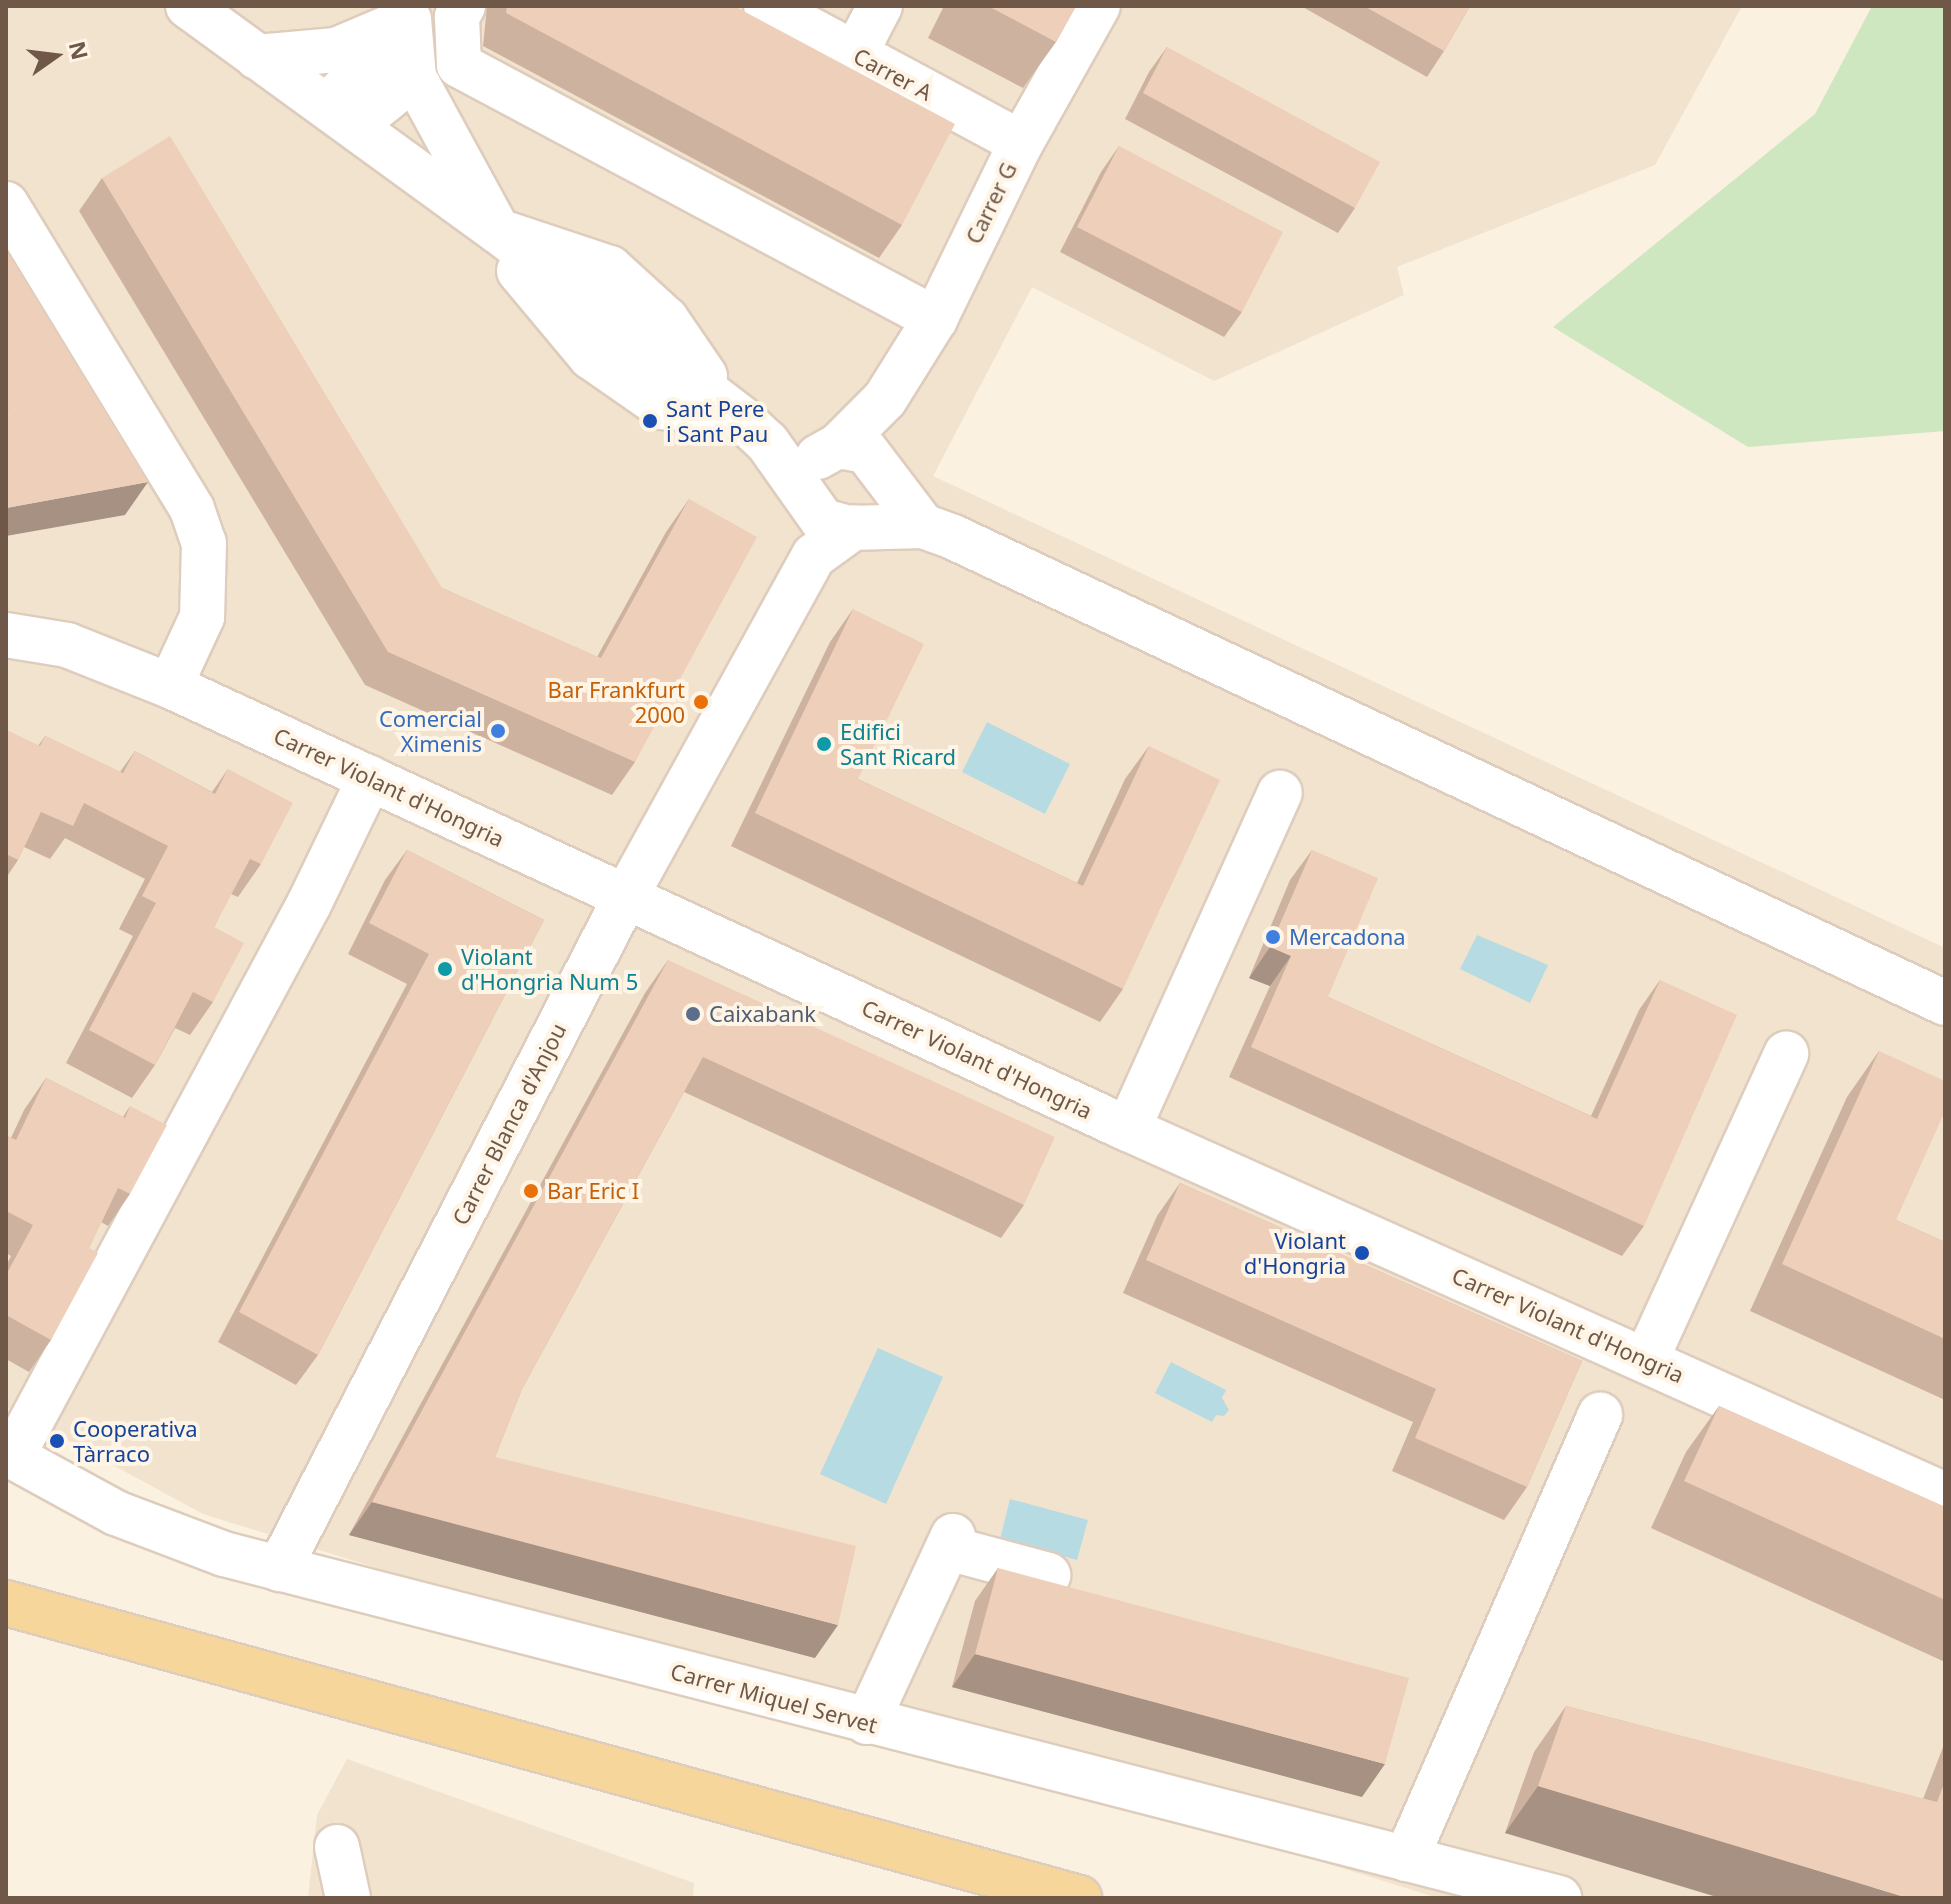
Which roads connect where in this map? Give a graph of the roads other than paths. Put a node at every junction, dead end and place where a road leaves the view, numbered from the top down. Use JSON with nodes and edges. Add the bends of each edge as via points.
{"nodes":[{"id":1,"x":188,"y":6,"type":"edge"},
{"id":2,"x":463,"y":6,"type":"edge"},
{"id":3,"x":766,"y":6,"type":"edge"},
{"id":4,"x":880,"y":6,"type":"edge"},
{"id":5,"x":1098,"y":6,"type":"edge"},
{"id":6,"x":412,"y":12,"type":"edge"},
{"id":7,"x":855,"y":54,"type":"junction"},
{"id":8,"x":257,"y":57,"type":"junction"},
{"id":9,"x":414,"y":77,"type":"junction"},
{"id":10,"x":332,"y":110,"type":"junction"},
{"id":11,"x":1021,"y":143,"type":"junction"},
{"id":12,"x":6,"y":204,"type":"edge"},
{"id":13,"x":482,"y":220,"type":"junction"},
{"id":14,"x":935,"y":319,"type":"junction"},
{"id":15,"x":767,"y":442,"type":"junction"},
{"id":16,"x":857,"y":458,"type":"junction"},
{"id":17,"x":810,"y":505,"type":"junction"},
{"id":18,"x":859,"y":526,"type":"junction"},
{"id":19,"x":923,"y":526,"type":"junction"},
{"id":20,"x":814,"y":556,"type":"junction"},
{"id":21,"x":6,"y":635,"type":"edge"},
{"id":22,"x":170,"y":686,"type":"junction"},
{"id":23,"x":370,"y":778,"type":"junction"},
{"id":24,"x":1280,"y":793,"type":"dead end"},
{"id":25,"x":626,"y":896,"type":"junction"},
{"id":26,"x":1945,"y":1003,"type":"edge"},
{"id":27,"x":1786,"y":1054,"type":"dead end"},
{"id":28,"x":1128,"y":1129,"type":"junction"},
{"id":29,"x":1646,"y":1360,"type":"junction"},
{"id":30,"x":1600,"y":1414,"type":"dead end"},
{"id":31,"x":9,"y":1455,"type":"edge"},
{"id":32,"x":1945,"y":1495,"type":"edge"},
{"id":33,"x":279,"y":1569,"type":"junction"},
{"id":34,"x":1048,"y":1575,"type":"dead end"},
{"id":35,"x":6,"y":1603,"type":"edge"},
{"id":36,"x":867,"y":1722,"type":"junction"},
{"id":37,"x":337,"y":1847,"type":"dead end"},
{"id":38,"x":1406,"y":1859,"type":"junction"},
{"id":39,"x":978,"y":1884,"type":"edge"},
{"id":40,"x":348,"y":1898,"type":"edge"},
{"id":41,"x":1079,"y":1898,"type":"edge"},
{"id":42,"x":1559,"y":1898,"type":"edge"}],
"edges":[{"from":1,"to":8,"type":"street"},
{"from":2,"to":14,"type":"street","via":[[457,17],[459,65]]},
{"from":3,"to":7,"type":"street","name":"Carrer A"},
{"from":4,"to":7,"type":"street"},
{"from":5,"to":11,"type":"street","name":"Carrer G"},
{"from":6,"to":8,"type":"street","via":[[336,50]]},
{"from":6,"to":9,"type":"street"},
{"from":6,"to":10,"type":"street","via":[[340,93]]},
{"from":7,"to":11,"type":"street","name":"Carrer A"},
{"from":8,"to":10,"type":"street"},
{"from":9,"to":10,"type":"street","via":[[373,110]]},
{"from":9,"to":13,"type":"street"},
{"from":10,"to":13,"type":"street"},
{"from":11,"to":14,"type":"street","name":"Carrer G"},
{"from":12,"to":22,"type":"street","via":[[192,509],[204,543],[202,617]]},
{"from":13,"to":15,"type":"street"},
{"from":14,"to":16,"type":"street","name":"Carrer G","via":[[885,399]]},
{"from":15,"to":16,"type":"street"},
{"from":15,"to":17,"type":"street"},
{"from":16,"to":17,"type":"street","via":[[808,471]]},
{"from":16,"to":18,"type":"street","via":[[883,505]]},
{"from":16,"to":19,"type":"street"},
{"from":17,"to":18,"type":"street","via":[[836,527]]},
{"from":17,"to":20,"type":"street"},
{"from":18,"to":19,"type":"street"},
{"from":18,"to":20,"type":"street","name":"Carrer Blanca d'Anjou"},
{"from":19,"to":26,"type":"street"},
{"from":20,"to":25,"type":"street","name":"Carrer Blanca d'Anjou"},
{"from":21,"to":22,"type":"street","name":"Carrer Violant d'Hongria","via":[[67,645]]},
{"from":22,"to":23,"type":"street","name":"Carrer Violant d'Hongria"},
{"from":23,"to":25,"type":"street","name":"Carrer Violant d'Hongria"},
{"from":23,"to":31,"type":"street","via":[[309,904]]},
{"from":24,"to":28,"type":"street"},
{"from":25,"to":28,"type":"street","name":"Carrer Violant d'Hongria"},
{"from":25,"to":33,"type":"street","name":"Carrer Blanca d'Anjou"},
{"from":27,"to":29,"type":"street"},
{"from":28,"to":29,"type":"street","name":"Carrer Violant d'Hongria"},
{"from":29,"to":32,"type":"street","name":"Carrer Violant d'Hongria"},
{"from":30,"to":38,"type":"street"},
{"from":31,"to":33,"type":"street","name":"Carrer Miquel Servet","via":[[116,1513]]},
{"from":33,"to":36,"type":"street","name":"Carrer Miquel Servet"},
{"from":34,"to":36,"type":"street","via":[[951,1542]]},
{"from":35,"to":39,"type":"main road"},
{"from":36,"to":38,"type":"street","name":"Carrer Miquel Servet"},
{"from":37,"to":40,"type":"street"},
{"from":38,"to":42,"type":"street","name":"Carrer Miquel Servet"},
{"from":39,"to":41,"type":"main road"}]}
